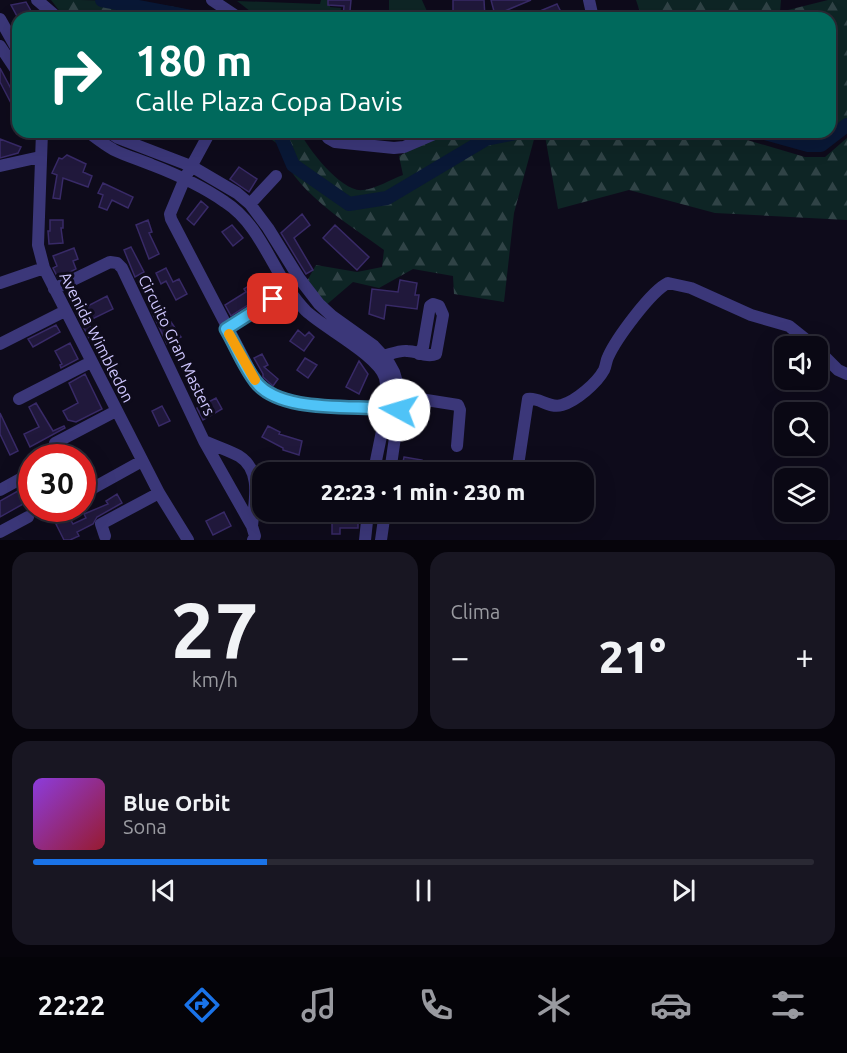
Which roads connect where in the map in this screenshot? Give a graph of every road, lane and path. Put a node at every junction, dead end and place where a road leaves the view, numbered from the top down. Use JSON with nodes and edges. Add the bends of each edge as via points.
{"nodes":[{"id":1,"x":37,"y":0,"type":"edge"},
{"id":2,"x":213,"y":0,"type":"edge"},
{"id":3,"x":50,"y":12,"type":"edge"},
{"id":4,"x":230,"y":12,"type":"edge"},
{"id":5,"x":0,"y":19,"type":"edge"},
{"id":6,"x":12,"y":40,"type":"edge"},
{"id":7,"x":0,"y":46,"type":"edge"},
{"id":8,"x":12,"y":64,"type":"edge"},
{"id":9,"x":42,"y":138,"type":"edge"},
{"id":10,"x":97,"y":138,"type":"edge"},
{"id":11,"x":118,"y":138,"type":"edge"},
{"id":12,"x":207,"y":138,"type":"edge"},
{"id":13,"x":328,"y":138,"type":"edge"},
{"id":14,"x":427,"y":138,"type":"edge"},
{"id":15,"x":40,"y":157,"type":"junction"},
{"id":16,"x":0,"y":166,"type":"edge"},
{"id":17,"x":191,"y":166,"type":"junction"},
{"id":18,"x":276,"y":176,"type":"dead end"},
{"id":19,"x":185,"y":178,"type":"junction"},
{"id":20,"x":250,"y":204,"type":"junction"},
{"id":21,"x":44,"y":268,"type":"junction"},
{"id":22,"x":0,"y":283,"type":"edge"},
{"id":23,"x":54,"y":289,"type":"junction"},
{"id":24,"x":288,"y":289,"type":"junction"},
{"id":25,"x":65,"y":311,"type":"junction"},
{"id":26,"x":332,"y":316,"type":"junction"},
{"id":27,"x":326,"y":327,"type":"junction"},
{"id":28,"x":226,"y":329,"type":"junction"},
{"id":29,"x":802,"y":336,"type":"edge"},
{"id":30,"x":0,"y":344,"type":"edge"},
{"id":31,"x":419,"y":354,"type":"dead end"},
{"id":32,"x":383,"y":356,"type":"junction"},
{"id":33,"x":828,"y":360,"type":"edge"},
{"id":34,"x":91,"y":362,"type":"junction"},
{"id":35,"x":847,"y":374,"type":"edge"},
{"id":36,"x":401,"y":396,"type":"junction"},
{"id":37,"x":19,"y":399,"type":"dead end"},
{"id":38,"x":385,"y":408,"type":"junction"},
{"id":39,"x":399,"y":410,"type":"junction"},
{"id":40,"x":116,"y":411,"type":"junction"},
{"id":41,"x":204,"y":441,"type":"junction"},
{"id":42,"x":55,"y":443,"type":"dead end"},
{"id":43,"x":457,"y":446,"type":"dead end"},
{"id":44,"x":142,"y":461,"type":"junction"},
{"id":45,"x":376,"y":462,"type":"edge"},
{"id":46,"x":391,"y":462,"type":"edge"},
{"id":47,"x":519,"y":462,"type":"edge"},
{"id":48,"x":18,"y":480,"type":"edge"},
{"id":49,"x":96,"y":486,"type":"edge"},
{"id":50,"x":0,"y":490,"type":"edge"},
{"id":51,"x":159,"y":493,"type":"junction"},
{"id":52,"x":19,"y":522,"type":"edge"},
{"id":53,"x":367,"y":522,"type":"edge"},
{"id":54,"x":384,"y":522,"type":"edge"},
{"id":55,"x":252,"y":526,"type":"junction"},
{"id":56,"x":0,"y":532,"type":"edge"},
{"id":57,"x":105,"y":536,"type":"dead end"},
{"id":58,"x":188,"y":540,"type":"edge"},
{"id":59,"x":253,"y":540,"type":"edge"},
{"id":60,"x":365,"y":540,"type":"edge"},
{"id":61,"x":381,"y":540,"type":"edge"}],
"edges":[{"from":1,"to":3,"type":"street"},
{"from":2,"to":4,"type":"street"},
{"from":5,"to":6,"type":"street"},
{"from":7,"to":8,"type":"street"},
{"from":9,"to":15,"type":"street","name":"Avenida Wimbledon"},
{"from":10,"to":19,"type":"street","via":[[115,151]]},
{"from":11,"to":17,"type":"street"},
{"from":12,"to":17,"type":"street"},
{"from":13,"to":14,"type":"street","via":[[394,148]]},
{"from":15,"to":16,"type":"street"},
{"from":15,"to":21,"type":"street","name":"Avenida Wimbledon","via":[[38,245]]},
{"from":17,"to":19,"type":"street"},
{"from":17,"to":20,"type":"street"},
{"from":18,"to":20,"type":"street"},
{"from":19,"to":24,"type":"street","via":[[228,203],[256,233]]},
{"from":19,"to":28,"type":"street","via":[[171,219]]},
{"from":20,"to":26,"type":"street","via":[[299,278]]},
{"from":21,"to":22,"type":"street"},
{"from":21,"to":23,"type":"street","name":"Avenida Wimbledon"},
{"from":23,"to":25,"type":"street","name":"Avenida Wimbledon"},
{"from":23,"to":41,"type":"street","name":"Circuito Gran Masters","via":[[110,262],[122,268]]},
{"from":24,"to":27,"type":"street"},
{"from":24,"to":28,"type":"street"},
{"from":25,"to":30,"type":"street"},
{"from":25,"to":34,"type":"street","name":"Avenida Wimbledon"},
{"from":26,"to":27,"type":"street"},
{"from":26,"to":32,"type":"street","via":[[374,345]]},
{"from":27,"to":38,"type":"street","via":[[380,368],[385,377]]},
{"from":28,"to":38,"type":"street","via":[[256,382],[270,395],[298,404]]},
{"from":29,"to":47,"type":"street","via":[[789,326],[751,315],[691,288],[668,283],[661,286],[608,356],[603,371],[577,399],[560,406],[528,399]]},
{"from":31,"to":32,"type":"street","via":[[407,351]]},
{"from":32,"to":36,"type":"street","via":[[394,372]]},
{"from":33,"to":35,"type":"street"},
{"from":34,"to":37,"type":"street"},
{"from":34,"to":40,"type":"street","name":"Avenida Wimbledon"},
{"from":36,"to":39,"type":"street"},
{"from":36,"to":43,"type":"street","via":[[458,405]]},
{"from":38,"to":39,"type":"street"},
{"from":38,"to":45,"type":"street"},
{"from":39,"to":46,"type":"street"},
{"from":40,"to":42,"type":"street"},
{"from":40,"to":44,"type":"street","name":"Avenida Wimbledon"},
{"from":41,"to":55,"type":"street","name":"Circuito Gran Masters"},
{"from":41,"to":55,"type":"street","name":"Circuito Gran Masters","via":[[239,456],[251,469],[255,480]]},
{"from":44,"to":49,"type":"street"},
{"from":44,"to":51,"type":"street","name":"Avenida Wimbledon"},
{"from":48,"to":50,"type":"street"},
{"from":51,"to":57,"type":"street","via":[[101,524]]},
{"from":51,"to":58,"type":"street","name":"Avenida Wimbledon"},
{"from":52,"to":56,"type":"street"},
{"from":53,"to":60,"type":"street"},
{"from":54,"to":61,"type":"street"},
{"from":55,"to":59,"type":"street","name":"Circuito Gran Masters"}]}
